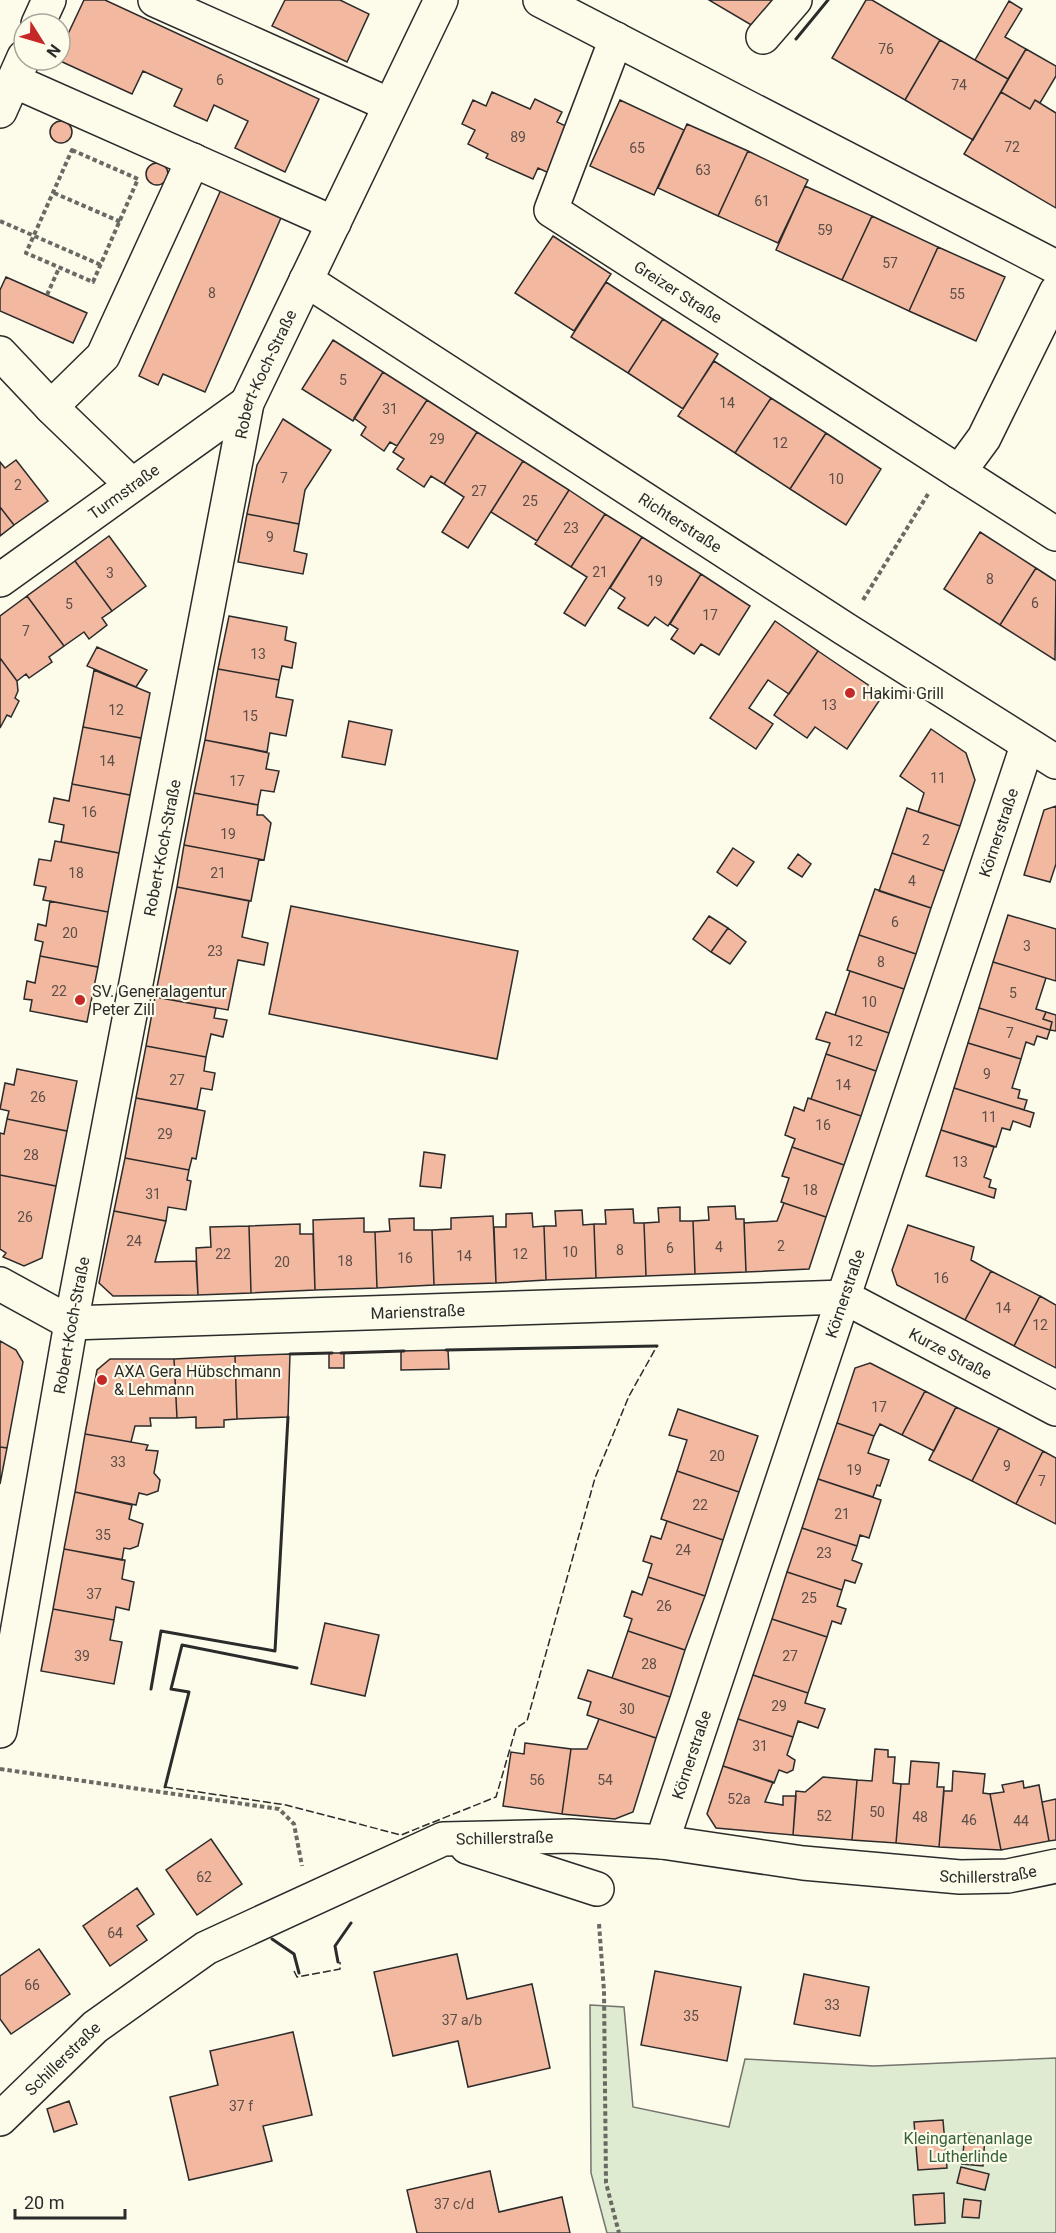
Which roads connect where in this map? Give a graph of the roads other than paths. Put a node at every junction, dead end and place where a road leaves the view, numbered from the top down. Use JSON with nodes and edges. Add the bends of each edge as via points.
{"nodes":[{"id":1,"x":155,"y":0,"type":"edge"},
{"id":2,"x":441,"y":0,"type":"edge"},
{"id":3,"x":540,"y":0,"type":"edge"},
{"id":4,"x":795,"y":0,"type":"edge"},
{"id":5,"x":763,"y":37,"type":"dead end"},
{"id":6,"x":616,"y":39,"type":"junction"},
{"id":7,"x":18,"y":72,"type":"edge"},
{"id":8,"x":25,"y":72,"type":"edge"},
{"id":9,"x":390,"y":105,"type":"junction"},
{"id":10,"x":0,"y":111,"type":"edge"},
{"id":11,"x":193,"y":160,"type":"junction"},
{"id":12,"x":334,"y":223,"type":"junction"},
{"id":13,"x":1056,"y":267,"type":"edge"},
{"id":14,"x":306,"y":280,"type":"junction"},
{"id":15,"x":1056,"y":292,"type":"edge"},
{"id":16,"x":0,"y":353,"type":"edge"},
{"id":17,"x":247,"y":403,"type":"junction"},
{"id":18,"x":51,"y":407,"type":"junction"},
{"id":19,"x":953,"y":468,"type":"junction"},
{"id":20,"x":131,"y":484,"type":"junction"},
{"id":21,"x":1056,"y":534,"type":"edge"},
{"id":22,"x":0,"y":580,"type":"edge"},
{"id":23,"x":1028,"y":746,"type":"junction"},
{"id":24,"x":1056,"y":762,"type":"edge"},
{"id":25,"x":0,"y":1284,"type":"edge"},
{"id":26,"x":844,"y":1297,"type":"junction"},
{"id":27,"x":71,"y":1323,"type":"junction"},
{"id":28,"x":1056,"y":1409,"type":"edge"},
{"id":29,"x":0,"y":1731,"type":"edge"},
{"id":30,"x":443,"y":1839,"type":"junction"},
{"id":31,"x":662,"y":1842,"type":"junction"},
{"id":32,"x":1056,"y":1866,"type":"edge"},
{"id":33,"x":597,"y":1889,"type":"road end"},
{"id":34,"x":0,"y":2119,"type":"edge"}],
"edges":[{"from":1,"to":9,"type":"street"},
{"from":2,"to":9,"type":"street","name":"Robert-Koch-Straße"},
{"from":3,"to":6,"type":"street"},
{"from":4,"to":5,"type":"street"},
{"from":6,"to":13,"type":"street"},
{"from":6,"to":19,"type":"street","name":"Greizer Straße","via":[[551,210]]},
{"from":7,"to":10,"type":"street"},
{"from":8,"to":11,"type":"street"},
{"from":9,"to":12,"type":"street","name":"Robert-Koch-Straße"},
{"from":11,"to":12,"type":"street"},
{"from":11,"to":18,"type":"street","via":[[103,356]]},
{"from":12,"to":14,"type":"street","name":"Robert-Koch-Straße"},
{"from":14,"to":17,"type":"street","name":"Robert-Koch-Straße"},
{"from":14,"to":23,"type":"street","name":"Richterstraße"},
{"from":15,"to":19,"type":"street","via":[[984,438]]},
{"from":16,"to":18,"type":"street"},
{"from":17,"to":20,"type":"street","name":"Turmstraße"},
{"from":17,"to":27,"type":"street","name":"Robert-Koch-Straße"},
{"from":18,"to":20,"type":"street"},
{"from":19,"to":21,"type":"street","name":"Greizer Straße"},
{"from":20,"to":22,"type":"street","name":"Turmstraße"},
{"from":23,"to":24,"type":"street","name":"Richterstraße"},
{"from":23,"to":26,"type":"street","name":"Körnerstraße"},
{"from":25,"to":27,"type":"street"},
{"from":26,"to":27,"type":"street","name":"Marienstraße"},
{"from":26,"to":28,"type":"street","name":"Kurze Straße"},
{"from":26,"to":31,"type":"street","name":"Körnerstraße"},
{"from":27,"to":29,"type":"street","name":"Robert-Koch-Straße"},
{"from":30,"to":31,"type":"street","name":"Schillerstraße","via":[[571,1836]]},
{"from":30,"to":33,"type":"street"},
{"from":30,"to":34,"type":"street","name":"Schillerstraße","via":[[206,1948],[95,2027]]},
{"from":31,"to":32,"type":"street","name":"Schillerstraße","via":[[803,1863],[960,1877],[1008,1876]]}]}
